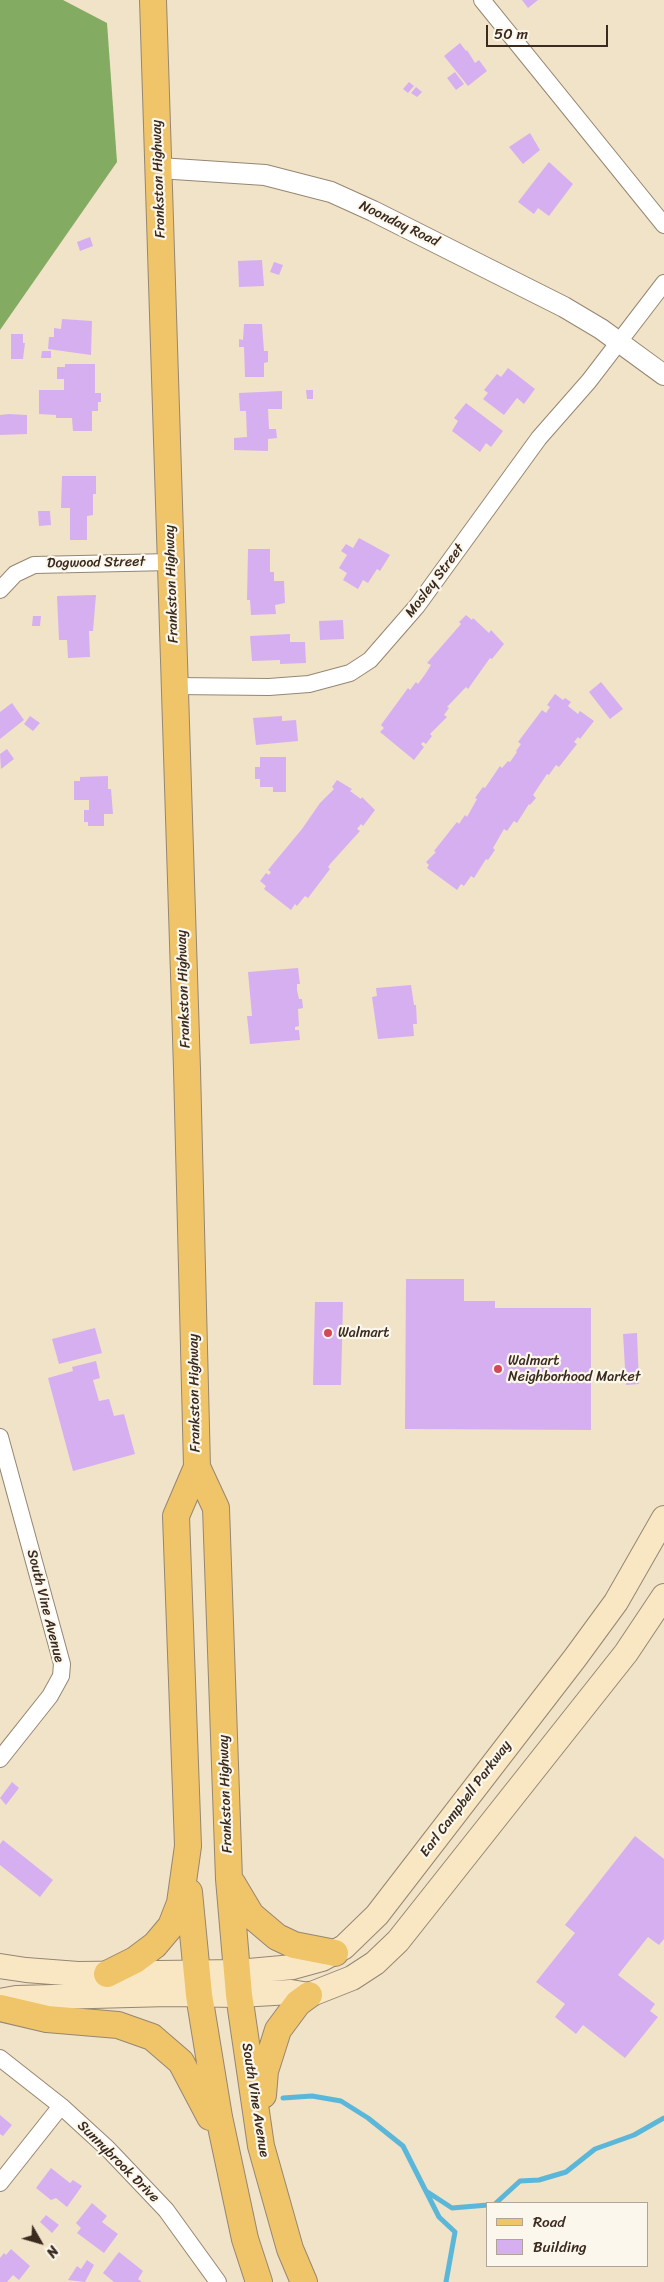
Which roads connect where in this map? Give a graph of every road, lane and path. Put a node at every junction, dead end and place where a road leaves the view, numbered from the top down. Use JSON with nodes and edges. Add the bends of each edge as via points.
{"nodes":[{"id":1,"x":153,"y":0,"type":"edge"},
{"id":2,"x":482,"y":0,"type":"edge"},
{"id":3,"x":159,"y":168,"type":"junction"},
{"id":4,"x":664,"y":225,"type":"edge"},
{"id":5,"x":664,"y":283,"type":"edge"},
{"id":6,"x":619,"y":342,"type":"junction"},
{"id":7,"x":664,"y":375,"type":"edge"},
{"id":8,"x":171,"y":562,"type":"junction"},
{"id":9,"x":0,"y":590,"type":"edge"},
{"id":10,"x":175,"y":686,"type":"junction"},
{"id":11,"x":0,"y":1437,"type":"edge"},
{"id":12,"x":197,"y":1468,"type":"junction"},
{"id":13,"x":664,"y":1518,"type":"edge"},
{"id":14,"x":664,"y":1596,"type":"edge"},
{"id":15,"x":595,"y":1630,"type":"junction"},
{"id":16,"x":626,"y":1654,"type":"junction"},
{"id":17,"x":526,"y":1721,"type":"junction"},
{"id":18,"x":554,"y":1744,"type":"junction"},
{"id":19,"x":498,"y":1758,"type":"junction"},
{"id":20,"x":0,"y":1759,"type":"edge"},
{"id":21,"x":527,"y":1777,"type":"junction"},
{"id":22,"x":456,"y":1812,"type":"junction"},
{"id":23,"x":482,"y":1834,"type":"junction"},
{"id":24,"x":188,"y":1846,"type":"junction"},
{"id":25,"x":229,"y":1878,"type":"junction"},
{"id":26,"x":335,"y":1953,"type":"junction"},
{"id":27,"x":0,"y":1966,"type":"edge"},
{"id":28,"x":107,"y":1974,"type":"junction"},
{"id":29,"x":198,"y":1984,"type":"junction"},
{"id":30,"x":238,"y":1984,"type":"junction"},
{"id":31,"x":309,"y":1995,"type":"junction"},
{"id":32,"x":0,"y":2002,"type":"edge"},
{"id":33,"x":0,"y":2008,"type":"edge"},
{"id":34,"x":0,"y":2058,"type":"edge"},
{"id":35,"x":61,"y":2106,"type":"junction"},
{"id":36,"x":260,"y":2146,"type":"junction"},
{"id":37,"x":226,"y":2155,"type":"junction"},
{"id":38,"x":0,"y":2183,"type":"edge"},
{"id":39,"x":218,"y":2282,"type":"edge"},
{"id":40,"x":259,"y":2282,"type":"edge"},
{"id":41,"x":304,"y":2282,"type":"edge"}],
"edges":[{"from":1,"to":3,"type":"main road","name":"Frankston Highway"},
{"from":2,"to":4,"type":"street"},
{"from":3,"to":6,"type":"street","name":"Noonday Road","via":[[266,176],[331,192],[549,299]]},
{"from":3,"to":8,"type":"main road","name":"Frankston Highway"},
{"from":5,"to":6,"type":"street"},
{"from":6,"to":7,"type":"street","name":"Noonday Road"},
{"from":6,"to":10,"type":"street","name":"Mosley Street","via":[[538,438],[417,606],[384,646],[360,668],[339,678],[293,685]]},
{"from":8,"to":9,"type":"street","name":"Dogwood Street","via":[[34,565],[15,574]]},
{"from":8,"to":10,"type":"main road","name":"Frankston Highway"},
{"from":10,"to":12,"type":"main road","name":"Frankston Highway"},
{"from":11,"to":20,"type":"street","name":"South Vine Avenue","via":[[62,1664],[54,1691]]},
{"from":12,"to":24,"type":"main road","via":[[176,1516]]},
{"from":12,"to":25,"type":"main road","name":"Frankston Highway","via":[[216,1508]]},
{"from":13,"to":15,"type":"main road","name":"Earl Campbell Parkway","via":[[633,1576]]},
{"from":14,"to":16,"type":"main road","name":"Earl Campbell Parkway"},
{"from":15,"to":16,"type":"main road"},
{"from":15,"to":17,"type":"main road","name":"Earl Campbell Parkway"},
{"from":16,"to":18,"type":"main road","name":"Earl Campbell Parkway"},
{"from":17,"to":18,"type":"main road"},
{"from":17,"to":19,"type":"main road","name":"Earl Campbell Parkway"},
{"from":18,"to":21,"type":"main road","name":"Earl Campbell Parkway"},
{"from":19,"to":21,"type":"main road"},
{"from":19,"to":22,"type":"main road","name":"Earl Campbell Parkway"},
{"from":21,"to":23,"type":"main road","name":"Earl Campbell Parkway"},
{"from":22,"to":23,"type":"main road"},
{"from":22,"to":26,"type":"main road","name":"Earl Campbell Parkway","via":[[366,1928]]},
{"from":23,"to":31,"type":"main road","name":"Earl Campbell Parkway","via":[[386,1953],[352,1978]]},
{"from":24,"to":28,"type":"main road","via":[[180,1903],[171,1926],[146,1952]]},
{"from":24,"to":29,"type":"main road"},
{"from":25,"to":26,"type":"main road","via":[[251,1915],[267,1930],[294,1945]]},
{"from":25,"to":30,"type":"main road","name":"Frankston Highway"},
{"from":26,"to":30,"type":"main road","name":"Earl Campbell Parkway"},
{"from":27,"to":28,"type":"main road"},
{"from":28,"to":29,"type":"main road"},
{"from":29,"to":30,"type":"main road","name":"Earl Campbell Parkway"},
{"from":29,"to":32,"type":"main road","via":[[16,1998]]},
{"from":29,"to":37,"type":"main road"},
{"from":30,"to":31,"type":"main road","name":"Earl Campbell Parkway"},
{"from":30,"to":36,"type":"main road","name":"South Vine Avenue"},
{"from":31,"to":36,"type":"main road","via":[[284,2020],[270,2049],[265,2071]]},
{"from":33,"to":37,"type":"main road","via":[[47,2019],[118,2024],[152,2037],[181,2062],[196,2086]]},
{"from":34,"to":35,"type":"street","name":"Sunnybrook Drive"},
{"from":35,"to":38,"type":"street"},
{"from":35,"to":39,"type":"street","name":"Sunnybrook Drive","via":[[108,2149],[166,2210]]},
{"from":36,"to":41,"type":"main road","name":"South Vine Avenue","via":[[290,2249]]},
{"from":37,"to":40,"type":"main road","via":[[245,2239]]}]}
